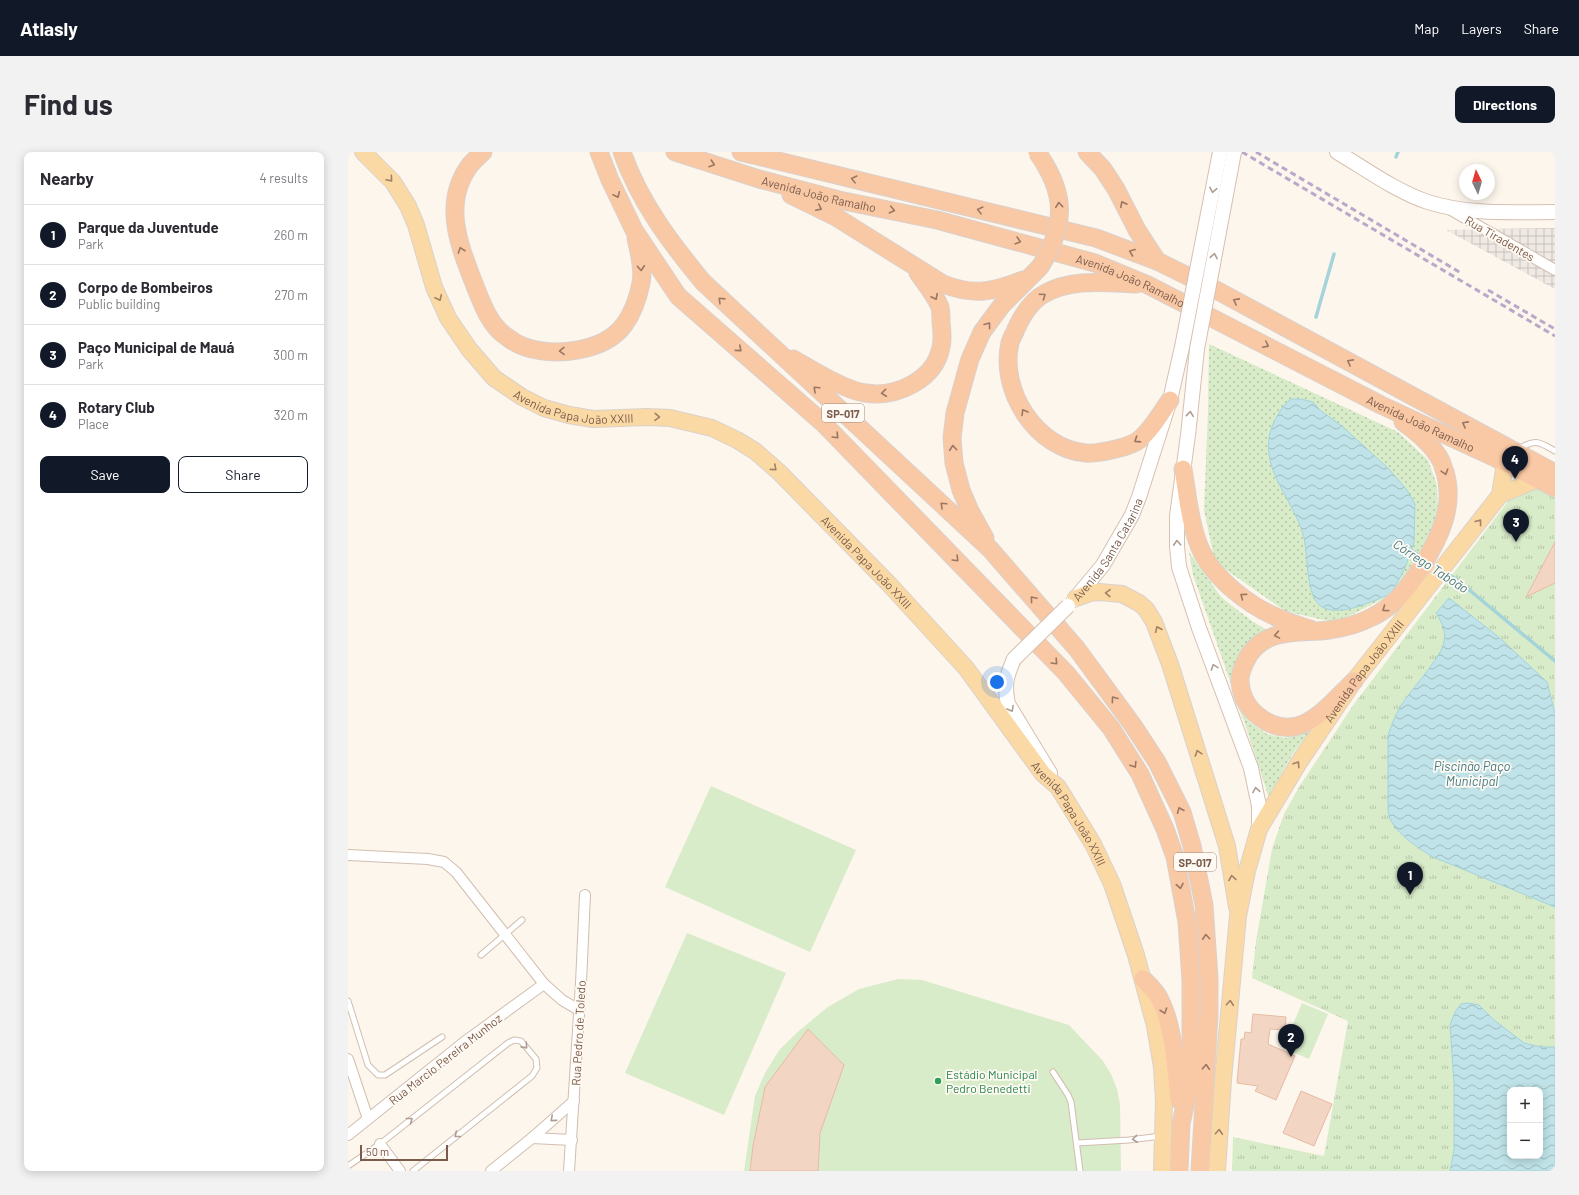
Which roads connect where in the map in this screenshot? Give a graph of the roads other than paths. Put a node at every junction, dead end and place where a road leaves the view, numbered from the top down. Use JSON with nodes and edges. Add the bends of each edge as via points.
{"nodes":[{"id":1,"x":363,"y":152,"type":"edge"},
{"id":2,"x":483,"y":152,"type":"edge"},
{"id":3,"x":675,"y":152,"type":"edge"},
{"id":4,"x":741,"y":152,"type":"edge"},
{"id":5,"x":1037,"y":152,"type":"edge"},
{"id":6,"x":1087,"y":152,"type":"edge"},
{"id":7,"x":1220,"y":152,"type":"edge"},
{"id":8,"x":1234,"y":152,"type":"edge"},
{"id":9,"x":1337,"y":152,"type":"edge"},
{"id":10,"x":600,"y":155,"type":"edge"},
{"id":11,"x":624,"y":158,"type":"edge"},
{"id":12,"x":759,"y":179,"type":"junction"},
{"id":13,"x":1444,"y":206,"type":"junction"},
{"id":14,"x":1555,"y":212,"type":"edge"},
{"id":15,"x":634,"y":230,"type":"junction"},
{"id":16,"x":1157,"y":261,"type":"junction"},
{"id":17,"x":912,"y":265,"type":"junction"},
{"id":18,"x":1555,"y":270,"type":"edge"},
{"id":19,"x":1034,"y":272,"type":"junction"},
{"id":20,"x":1148,"y":285,"type":"junction"},
{"id":21,"x":773,"y":349,"type":"junction"},
{"id":22,"x":1170,"y":400,"type":"junction"},
{"id":23,"x":1381,"y":405,"type":"junction"},
{"id":24,"x":1555,"y":451,"type":"edge"},
{"id":25,"x":1509,"y":456,"type":"junction"},
{"id":26,"x":1183,"y":469,"type":"junction"},
{"id":27,"x":1555,"y":473,"type":"edge"},
{"id":28,"x":1538,"y":479,"type":"junction"},
{"id":29,"x":1555,"y":488,"type":"edge"},
{"id":30,"x":1500,"y":495,"type":"junction"},
{"id":31,"x":990,"y":549,"type":"junction"},
{"id":32,"x":1418,"y":588,"type":"junction"},
{"id":33,"x":1072,"y":602,"type":"junction"},
{"id":34,"x":1316,"y":630,"type":"junction"},
{"id":35,"x":1354,"y":681,"type":"junction"},
{"id":36,"x":1058,"y":786,"type":"junction"},
{"id":37,"x":1260,"y":829,"type":"junction"},
{"id":38,"x":348,"y":855,"type":"edge"},
{"id":39,"x":585,"y":895,"type":"dead end"},
{"id":40,"x":1238,"y":916,"type":"junction"},
{"id":41,"x":522,"y":920,"type":"dead end"},
{"id":42,"x":505,"y":935,"type":"junction"},
{"id":43,"x":481,"y":955,"type":"dead end"},
{"id":44,"x":1143,"y":979,"type":"junction"},
{"id":45,"x":544,"y":984,"type":"junction"},
{"id":46,"x":348,"y":1001,"type":"edge"},
{"id":47,"x":579,"y":1010,"type":"junction"},
{"id":48,"x":442,"y":1037,"type":"dead end"},
{"id":49,"x":348,"y":1059,"type":"edge"},
{"id":50,"x":1054,"y":1072,"type":"dead end"},
{"id":51,"x":574,"y":1101,"type":"junction"},
{"id":52,"x":368,"y":1119,"type":"junction"},
{"id":53,"x":1181,"y":1124,"type":"junction"},
{"id":54,"x":348,"y":1135,"type":"edge"},
{"id":55,"x":1164,"y":1136,"type":"junction"},
{"id":56,"x":532,"y":1138,"type":"junction"},
{"id":57,"x":572,"y":1140,"type":"junction"},
{"id":58,"x":1077,"y":1143,"type":"junction"},
{"id":59,"x":380,"y":1144,"type":"junction"},
{"id":60,"x":348,"y":1166,"type":"edge"},
{"id":61,"x":400,"y":1171,"type":"edge"},
{"id":62,"x":413,"y":1171,"type":"edge"},
{"id":63,"x":490,"y":1171,"type":"edge"},
{"id":64,"x":569,"y":1171,"type":"edge"},
{"id":65,"x":1080,"y":1171,"type":"edge"},
{"id":66,"x":1162,"y":1171,"type":"edge"},
{"id":67,"x":1179,"y":1171,"type":"edge"},
{"id":68,"x":1200,"y":1171,"type":"edge"},
{"id":69,"x":1217,"y":1171,"type":"edge"}],
"edges":[{"from":1,"to":36,"type":"main road","name":"Avenida Papa João XXIII","one_way":true,"via":[[393,182],[408,206],[434,287],[448,318],[469,349],[494,378],[544,408],[569,415],[593,419],[670,418],[712,428],[755,451],[890,585],[966,668],[1043,774]]},
{"from":15,"to":2,"type":"highway","one_way":true,"via":[[641,265],[641,282],[635,307],[623,326],[608,339],[584,349],[564,352],[524,347],[505,336],[495,326],[483,306],[458,241],[455,214],[460,184],[470,165]]},
{"from":3,"to":12,"type":"highway","name":"Avenida João Ramalho","one_way":true},
{"from":16,"to":4,"type":"highway","name":"Avenida João Ramalho","one_way":true,"via":[[1096,238]]},
{"from":19,"to":5,"type":"highway","one_way":true,"bridge":true,"via":[[1051,249],[1058,229],[1060,208],[1048,168]]},
{"from":16,"to":6,"type":"highway","one_way":true,"via":[[1137,230],[1116,189],[1103,169]]},
{"from":7,"to":22,"type":"main road","name":"Avenida Santa Catarina","one_way":true,"bridge":true},
{"from":26,"to":8,"type":"main road","one_way":true,"bridge":true,"via":[[1197,349]]},
{"from":9,"to":13,"type":"main road","via":[[1411,195]]},
{"from":10,"to":15,"type":"highway","number":"SP-017","one_way":true},
{"from":21,"to":11,"type":"highway","number":"SP-017","one_way":true,"via":[[703,282],[680,254],[648,207]]},
{"from":12,"to":17,"type":"highway","one_way":true,"via":[[836,217]]},
{"from":12,"to":20,"type":"highway","name":"Avenida João Ramalho","one_way":true,"via":[[839,200],[938,220],[1020,242],[1095,263]]},
{"from":13,"to":14,"type":"main road","via":[[1484,211]]},
{"from":13,"to":18,"type":"street","name":"Rua Tiradentes"},
{"from":15,"to":53,"type":"highway","number":"SP-017","one_way":true,"via":[[678,296],[823,423],[1066,673],[1111,728],[1140,774],[1175,857],[1187,922],[1191,980],[1190,1055],[1188,1091]]},
{"from":25,"to":16,"type":"highway","name":"Avenida João Ramalho","one_way":true,"via":[[1499,442]]},
{"from":17,"to":19,"type":"highway","via":[[943,284],[970,292],[998,289]]},
{"from":17,"to":21,"type":"highway","one_way":true,"via":[[932,291],[940,308],[942,334],[941,348],[932,368],[905,389],[884,394],[864,394]]},
{"from":31,"to":19,"type":"highway","one_way":true,"via":[[961,490],[954,463],[952,438],[955,413],[970,359],[982,332],[1002,305]]},
{"from":22,"to":20,"type":"highway","one_way":true,"via":[[1144,436],[1136,442],[1121,448],[1085,453],[1048,438],[1027,417],[1011,382],[1010,343],[1020,320],[1044,294],[1065,285],[1086,283]]},
{"from":20,"to":23,"type":"highway","name":"Avenida João Ramalho","one_way":true},
{"from":31,"to":21,"type":"highway","number":"SP-017","one_way":true},
{"from":22,"to":33,"type":"main road","name":"Avenida Santa Catarina","via":[[1132,515],[1103,566]]},
{"from":23,"to":25,"type":"highway","name":"Avenida João Ramalho"},
{"from":23,"to":32,"type":"highway","one_way":true,"via":[[1428,443],[1441,461],[1448,483],[1448,504],[1444,524]]},
{"from":24,"to":25,"type":"lane","via":[[1540,442],[1532,442]]},
{"from":25,"to":27,"type":"highway","name":"Avenida João Ramalho"},
{"from":25,"to":28,"type":"highway","name":"Avenida João Ramalho"},
{"from":25,"to":30,"type":"main road","name":"Avenida Papa João XXIII"},
{"from":34,"to":26,"type":"highway","one_way":true,"via":[[1281,619],[1253,604],[1218,576],[1209,565],[1197,540]]},
{"from":37,"to":26,"type":"main road","one_way":true,"via":[[1259,806],[1251,768],[1179,567],[1176,529]]},
{"from":28,"to":29,"type":"highway","name":"Avenida João Ramalho"},
{"from":28,"to":30,"type":"main road","name":"Avenida Papa João XXIII"},
{"from":32,"to":30,"type":"main road","name":"Avenida Papa João XXIII","one_way":true,"via":[[1458,550]]},
{"from":68,"to":31,"type":"highway","number":"SP-017","one_way":true,"via":[[1209,1015],[1208,963],[1204,905],[1182,812],[1157,762],[1123,712],[1077,649]]},
{"from":32,"to":34,"type":"highway","one_way":true,"via":[[1373,617],[1345,627]]},
{"from":32,"to":35,"type":"main road","name":"Avenida Papa João XXIII"},
{"from":33,"to":36,"type":"main road","name":"Avenida Santa Catarina","one_way":true,"bridge":true,"via":[[1014,659],[1006,679],[1005,692],[1008,704]]},
{"from":40,"to":33,"type":"main road","one_way":true,"via":[[1225,839],[1170,664],[1154,622],[1146,609],[1122,594],[1090,593]]},
{"from":34,"to":35,"type":"highway","one_way":true,"via":[[1264,639],[1244,664],[1240,686],[1244,700],[1256,714],[1272,726],[1301,726],[1314,718]]},
{"from":37,"to":35,"type":"main road","name":"Avenida Papa João XXIII","one_way":true,"via":[[1298,764]]},
{"from":36,"to":44,"type":"main road","name":"Avenida Papa João XXIII","via":[[1093,844],[1112,884]]},
{"from":37,"to":40,"type":"main road","name":"Avenida Papa João XXIII","via":[[1247,871]]},
{"from":38,"to":42,"type":"street","via":[[444,862],[456,872]]},
{"from":39,"to":47,"type":"street","name":"Rua Pedro de Toledo"},
{"from":69,"to":40,"type":"main road","name":"Avenida Papa João XXIII","one_way":true,"via":[[1222,1080]]},
{"from":41,"to":42,"type":"lane"},
{"from":42,"to":43,"type":"lane"},
{"from":42,"to":45,"type":"street"},
{"from":44,"to":53,"type":"highway","one_way":true,"via":[[1160,999],[1168,1021],[1176,1065]]},
{"from":44,"to":55,"type":"main road","name":"Avenida Papa João XXIII","via":[[1162,1067]]},
{"from":45,"to":47,"type":"street","via":[[562,1000]]},
{"from":45,"to":52,"type":"street","name":"Rua Marcio Pereira Munhoz","via":[[467,1040]]},
{"from":46,"to":48,"type":"lane","via":[[368,1066],[378,1075],[386,1075]]},
{"from":47,"to":51,"type":"street","name":"Rua Pedro de Toledo"},
{"from":49,"to":52,"type":"street"},
{"from":50,"to":58,"type":"lane","via":[[1071,1102]]},
{"from":51,"to":56,"type":"street","one_way":true},
{"from":51,"to":57,"type":"street","name":"Rua Pedro de Toledo"},
{"from":52,"to":54,"type":"street","name":"Rua Marcio Pereira Munhoz"},
{"from":53,"to":67,"type":"highway","number":"SP-017"},
{"from":55,"to":58,"type":"lane","one_way":true},
{"from":55,"to":66,"type":"main road","name":"Avenida Papa João XXIII"},
{"from":56,"to":57,"type":"street"},
{"from":56,"to":63,"type":"street"},
{"from":57,"to":64,"type":"street","name":"Rua Pedro de Toledo"},
{"from":58,"to":65,"type":"lane"},
{"from":59,"to":60,"type":"lane"},
{"from":59,"to":61,"type":"street"},
{"from":59,"to":62,"type":"lane","one_way":true,"via":[[508,1043],[514,1040],[521,1041],[536,1059],[537,1068],[532,1076]]}]}
